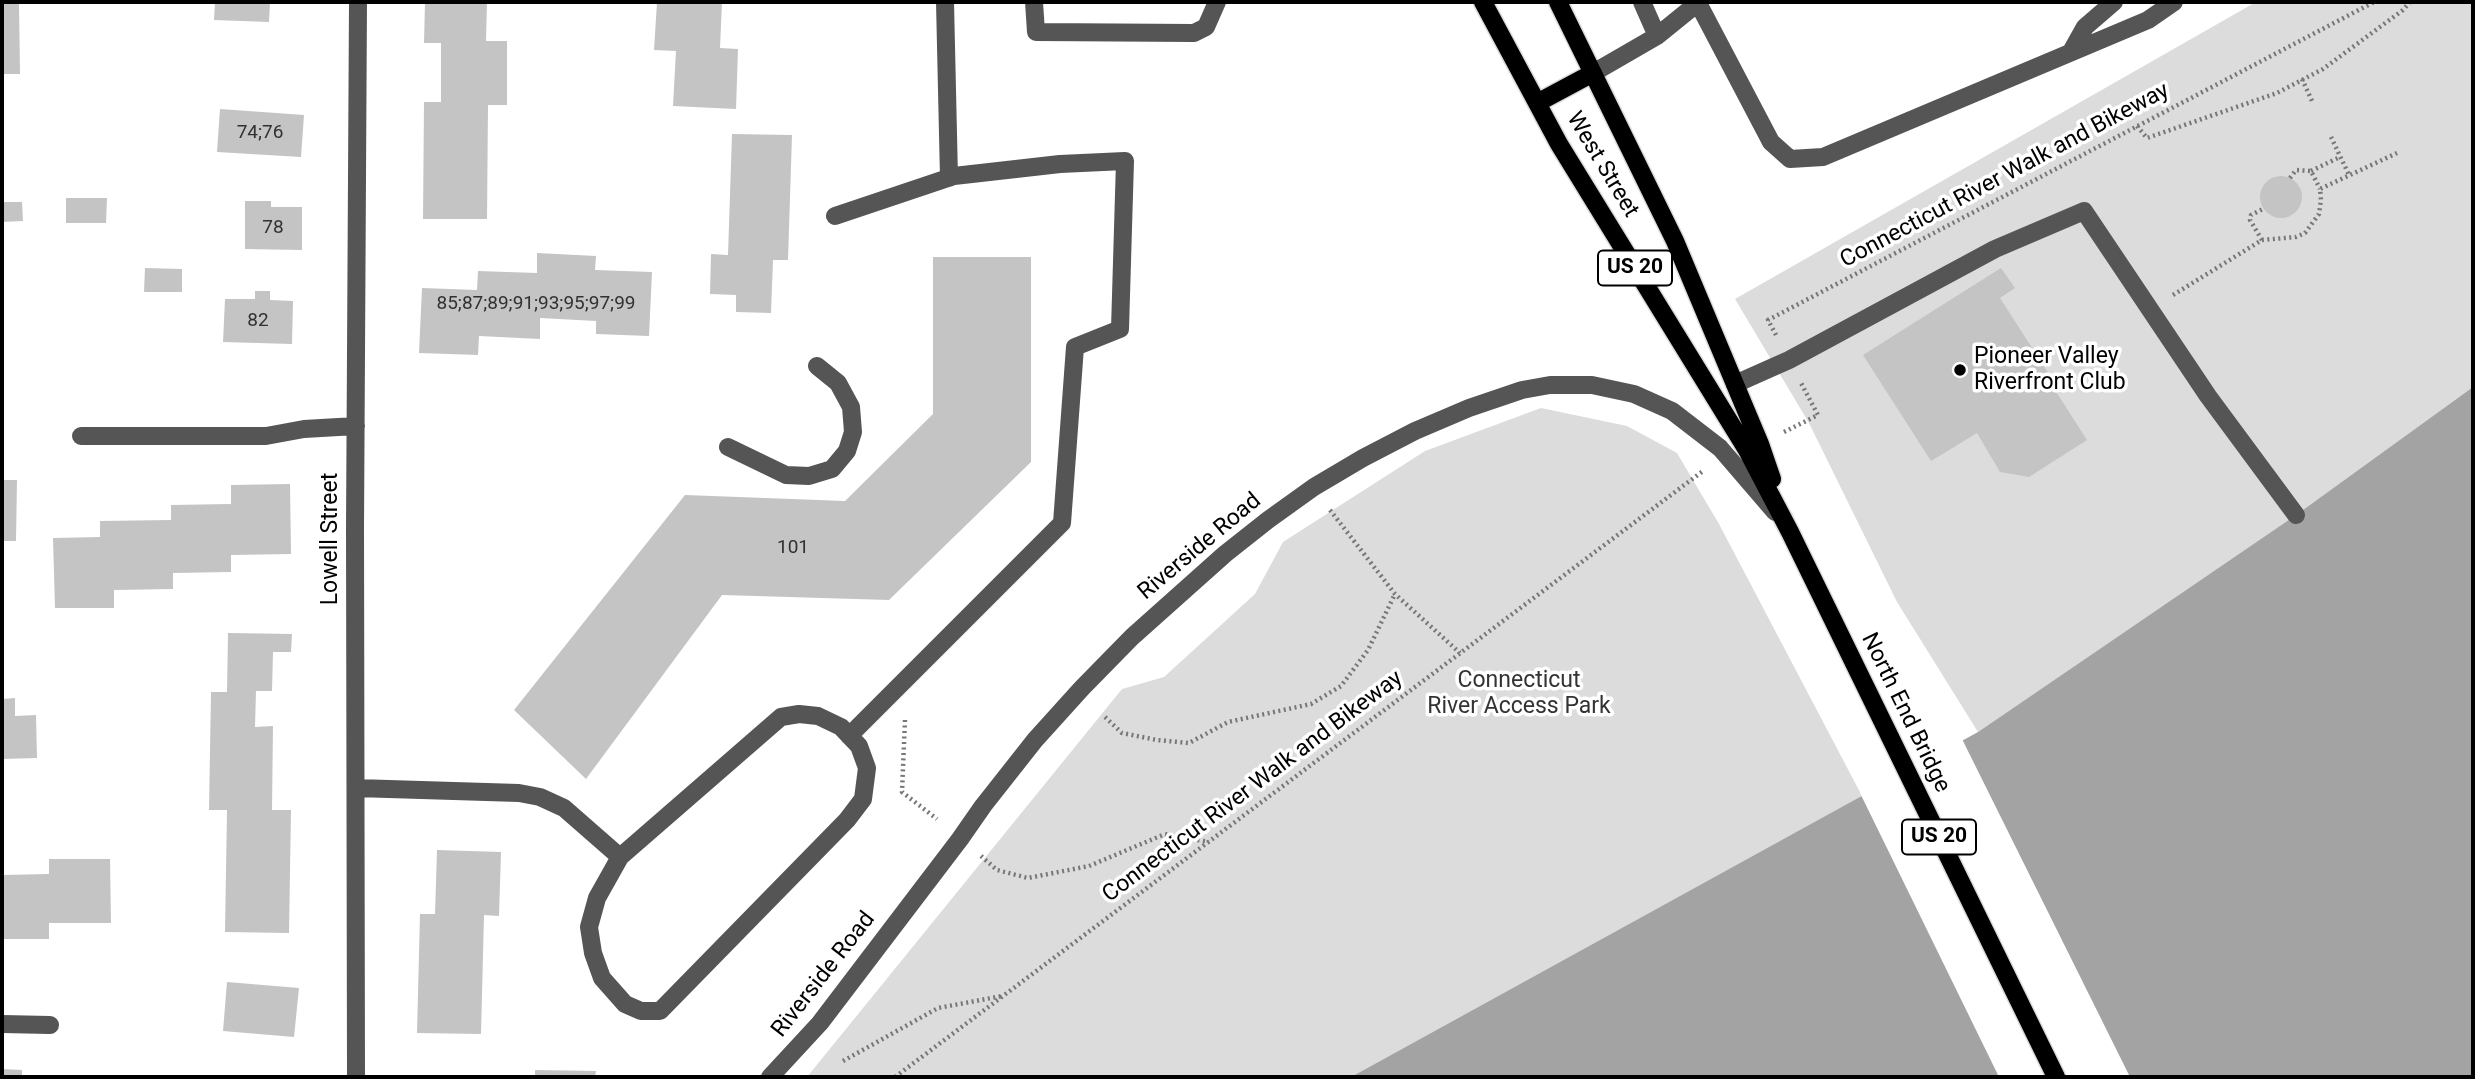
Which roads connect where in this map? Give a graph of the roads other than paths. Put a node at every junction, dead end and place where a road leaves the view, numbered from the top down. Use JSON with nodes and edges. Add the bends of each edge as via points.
{"nodes":[{"id":1,"x":358,"y":2,"type":"edge"},
{"id":2,"x":946,"y":2,"type":"edge"},
{"id":3,"x":1034,"y":2,"type":"edge"},
{"id":4,"x":1217,"y":2,"type":"edge"},
{"id":5,"x":1483,"y":2,"type":"edge"},
{"id":6,"x":1558,"y":2,"type":"edge"},
{"id":7,"x":1642,"y":2,"type":"edge"},
{"id":8,"x":1699,"y":2,"type":"edge"},
{"id":9,"x":2114,"y":2,"type":"edge"},
{"id":10,"x":2174,"y":2,"type":"edge"},
{"id":11,"x":1657,"y":36,"type":"junction"},
{"id":12,"x":2071,"y":52,"type":"junction"},
{"id":13,"x":1593,"y":73,"type":"junction"},
{"id":14,"x":1538,"y":103,"type":"junction"},
{"id":15,"x":949,"y":178,"type":"junction"},
{"id":16,"x":835,"y":216,"type":"dead end"},
{"id":17,"x":817,"y":366,"type":"dead end"},
{"id":18,"x":1735,"y":384,"type":"junction"},
{"id":19,"x":356,"y":426,"type":"junction"},
{"id":20,"x":82,"y":436,"type":"dead end"},
{"id":21,"x":728,"y":447,"type":"dead end"},
{"id":22,"x":2296,"y":515,"type":"dead end"},
{"id":23,"x":1790,"y":532,"type":"junction"},
{"id":24,"x":1821,"y":596,"type":"joint"},
{"id":25,"x":849,"y":736,"type":"junction"},
{"id":26,"x":356,"y":788,"type":"junction"},
{"id":27,"x":620,"y":857,"type":"junction"},
{"id":28,"x":2,"y":1024,"type":"edge"},
{"id":29,"x":50,"y":1025,"type":"dead end"},
{"id":30,"x":356,"y":1077,"type":"edge"},
{"id":31,"x":770,"y":1077,"type":"edge"},
{"id":32,"x":2056,"y":1077,"type":"edge"}],
"edges":[{"from":1,"to":19,"type":"street","name":"Lowell Street"},
{"from":2,"to":15,"type":"street"},
{"from":3,"to":4,"type":"street","via":[[1035,32],[1181,33],[1206,27]]},
{"from":5,"to":14,"type":"main road","name":"West Street","number":"US 20"},
{"from":6,"to":13,"type":"main road","name":"West Street","number":"US 20"},
{"from":7,"to":11,"type":"street"},
{"from":8,"to":11,"type":"street"},
{"from":8,"to":12,"type":"street","via":[[1771,142],[1790,159],[1823,157]]},
{"from":9,"to":12,"type":"street","via":[[2085,27]]},
{"from":10,"to":12,"type":"street","via":[[2148,20]]},
{"from":11,"to":13,"type":"street"},
{"from":13,"to":14,"type":"main road"},
{"from":13,"to":18,"type":"main road","name":"West Street","number":"US 20","via":[[1675,241]]},
{"from":14,"to":23,"type":"main road","name":"West Street","number":"US 20","via":[[1746,450]]},
{"from":15,"to":16,"type":"street"},
{"from":15,"to":25,"type":"street","via":[[1125,161],[1120,329],[1075,347],[1062,523]]},
{"from":17,"to":21,"type":"street","via":[[838,383],[851,407],[853,432],[847,451],[832,469],[809,476],[786,475]]},
{"from":18,"to":22,"type":"street","via":[[1789,360],[1995,249],[2084,211],[2208,396]]},
{"from":18,"to":23,"type":"main road","name":"West Street","number":"US 20"},
{"from":19,"to":20,"type":"street","via":[[267,436]]},
{"from":19,"to":26,"type":"street","name":"Lowell Street"},
{"from":23,"to":24,"type":"main road","name":"West Street","number":"US 20"},
{"from":23,"to":31,"type":"street","name":"Riverside Road","via":[[1720,448],[1672,411],[1614,388],[1571,384],[1522,390],[1415,431],[1363,458],[1314,487],[1225,554],[1083,688],[982,806],[820,1023]]},
{"from":24,"to":32,"type":"main road","name":"North End Bridge","number":"US 20"},
{"from":25,"to":27,"type":"street","via":[[818,716],[781,717]]},
{"from":25,"to":27,"type":"street","via":[[859,746],[867,768],[863,799],[660,1011],[641,1011],[625,1004],[602,978],[593,953],[589,927],[597,898]]},
{"from":26,"to":27,"type":"street","via":[[540,797],[564,808]]},
{"from":26,"to":30,"type":"street","name":"Lowell Street"},
{"from":28,"to":29,"type":"street"}]}
